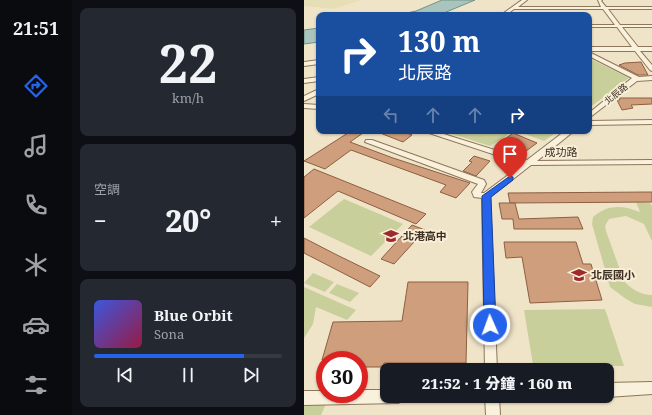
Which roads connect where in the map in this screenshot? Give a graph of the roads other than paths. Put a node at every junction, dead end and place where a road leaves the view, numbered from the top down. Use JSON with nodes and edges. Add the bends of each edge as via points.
{"nodes":[{"id":1,"x":525,"y":0,"type":"edge"},
{"id":2,"x":599,"y":0,"type":"edge"},
{"id":3,"x":530,"y":1,"type":"edge"},
{"id":4,"x":514,"y":8,"type":"junction"},
{"id":5,"x":521,"y":8,"type":"junction"},
{"id":6,"x":581,"y":8,"type":"junction"},
{"id":7,"x":605,"y":8,"type":"junction"},
{"id":8,"x":652,"y":8,"type":"edge"},
{"id":9,"x":508,"y":12,"type":"edge"},
{"id":10,"x":522,"y":12,"type":"edge"},
{"id":11,"x":573,"y":12,"type":"edge"},
{"id":12,"x":592,"y":26,"type":"edge"},
{"id":13,"x":620,"y":26,"type":"junction"},
{"id":14,"x":652,"y":26,"type":"edge"},
{"id":15,"x":592,"y":49,"type":"edge"},
{"id":16,"x":636,"y":49,"type":"junction"},
{"id":17,"x":652,"y":49,"type":"edge"},
{"id":18,"x":592,"y":56,"type":"edge"},
{"id":19,"x":316,"y":62,"type":"edge"},
{"id":20,"x":304,"y":64,"type":"edge"},
{"id":21,"x":652,"y":70,"type":"edge"},
{"id":22,"x":652,"y":78,"type":"edge"},
{"id":23,"x":316,"y":79,"type":"edge"},
{"id":24,"x":638,"y":79,"type":"junction"},
{"id":25,"x":304,"y":81,"type":"edge"},
{"id":26,"x":316,"y":93,"type":"edge"},
{"id":27,"x":304,"y":99,"type":"edge"},
{"id":28,"x":304,"y":106,"type":"edge"},
{"id":29,"x":316,"y":108,"type":"edge"},
{"id":30,"x":592,"y":114,"type":"edge"},
{"id":31,"x":652,"y":122,"type":"edge"},
{"id":32,"x":592,"y":123,"type":"edge"},
{"id":33,"x":437,"y":134,"type":"edge"},
{"id":34,"x":566,"y":134,"type":"edge"},
{"id":35,"x":369,"y":142,"type":"dead end"},
{"id":36,"x":652,"y":162,"type":"edge"},
{"id":37,"x":529,"y":163,"type":"junction"},
{"id":38,"x":486,"y":196,"type":"junction"},
{"id":39,"x":491,"y":363,"type":"edge"},
{"id":40,"x":652,"y":388,"type":"edge"},
{"id":41,"x":614,"y":390,"type":"edge"},
{"id":42,"x":380,"y":396,"type":"edge"},
{"id":43,"x":304,"y":398,"type":"edge"},
{"id":44,"x":492,"y":403,"type":"edge"},
{"id":45,"x":493,"y":415,"type":"edge"}],
"edges":[{"from":1,"to":4,"type":"street"},
{"from":2,"to":6,"type":"street"},
{"from":2,"to":7,"type":"street"},
{"from":3,"to":5,"type":"street"},
{"from":4,"to":5,"type":"street"},
{"from":4,"to":9,"type":"street"},
{"from":5,"to":6,"type":"street"},
{"from":5,"to":10,"type":"street"},
{"from":6,"to":7,"type":"street"},
{"from":6,"to":11,"type":"street"},
{"from":7,"to":8,"type":"street"},
{"from":7,"to":13,"type":"street"},
{"from":12,"to":13,"type":"street"},
{"from":13,"to":14,"type":"street"},
{"from":13,"to":16,"type":"street"},
{"from":15,"to":16,"type":"street"},
{"from":16,"to":17,"type":"street"},
{"from":16,"to":21,"type":"street"},
{"from":18,"to":24,"type":"street","name":"北辰路"},
{"from":19,"to":20,"type":"street"},
{"from":22,"to":24,"type":"street"},
{"from":23,"to":25,"type":"street"},
{"from":24,"to":30,"type":"street","name":"北辰路"},
{"from":26,"to":27,"type":"street"},
{"from":28,"to":29,"type":"street"},
{"from":31,"to":32,"type":"street"},
{"from":33,"to":37,"type":"street","name":"成功路"},
{"from":34,"to":37,"type":"street"},
{"from":35,"to":38,"type":"street","via":[[481,182],[477,195]]},
{"from":36,"to":37,"type":"street","name":"成功路"},
{"from":37,"to":38,"type":"street"},
{"from":38,"to":39,"type":"street"},
{"from":40,"to":41,"type":"street"},
{"from":42,"to":43,"type":"street"},
{"from":44,"to":45,"type":"street"}]}
